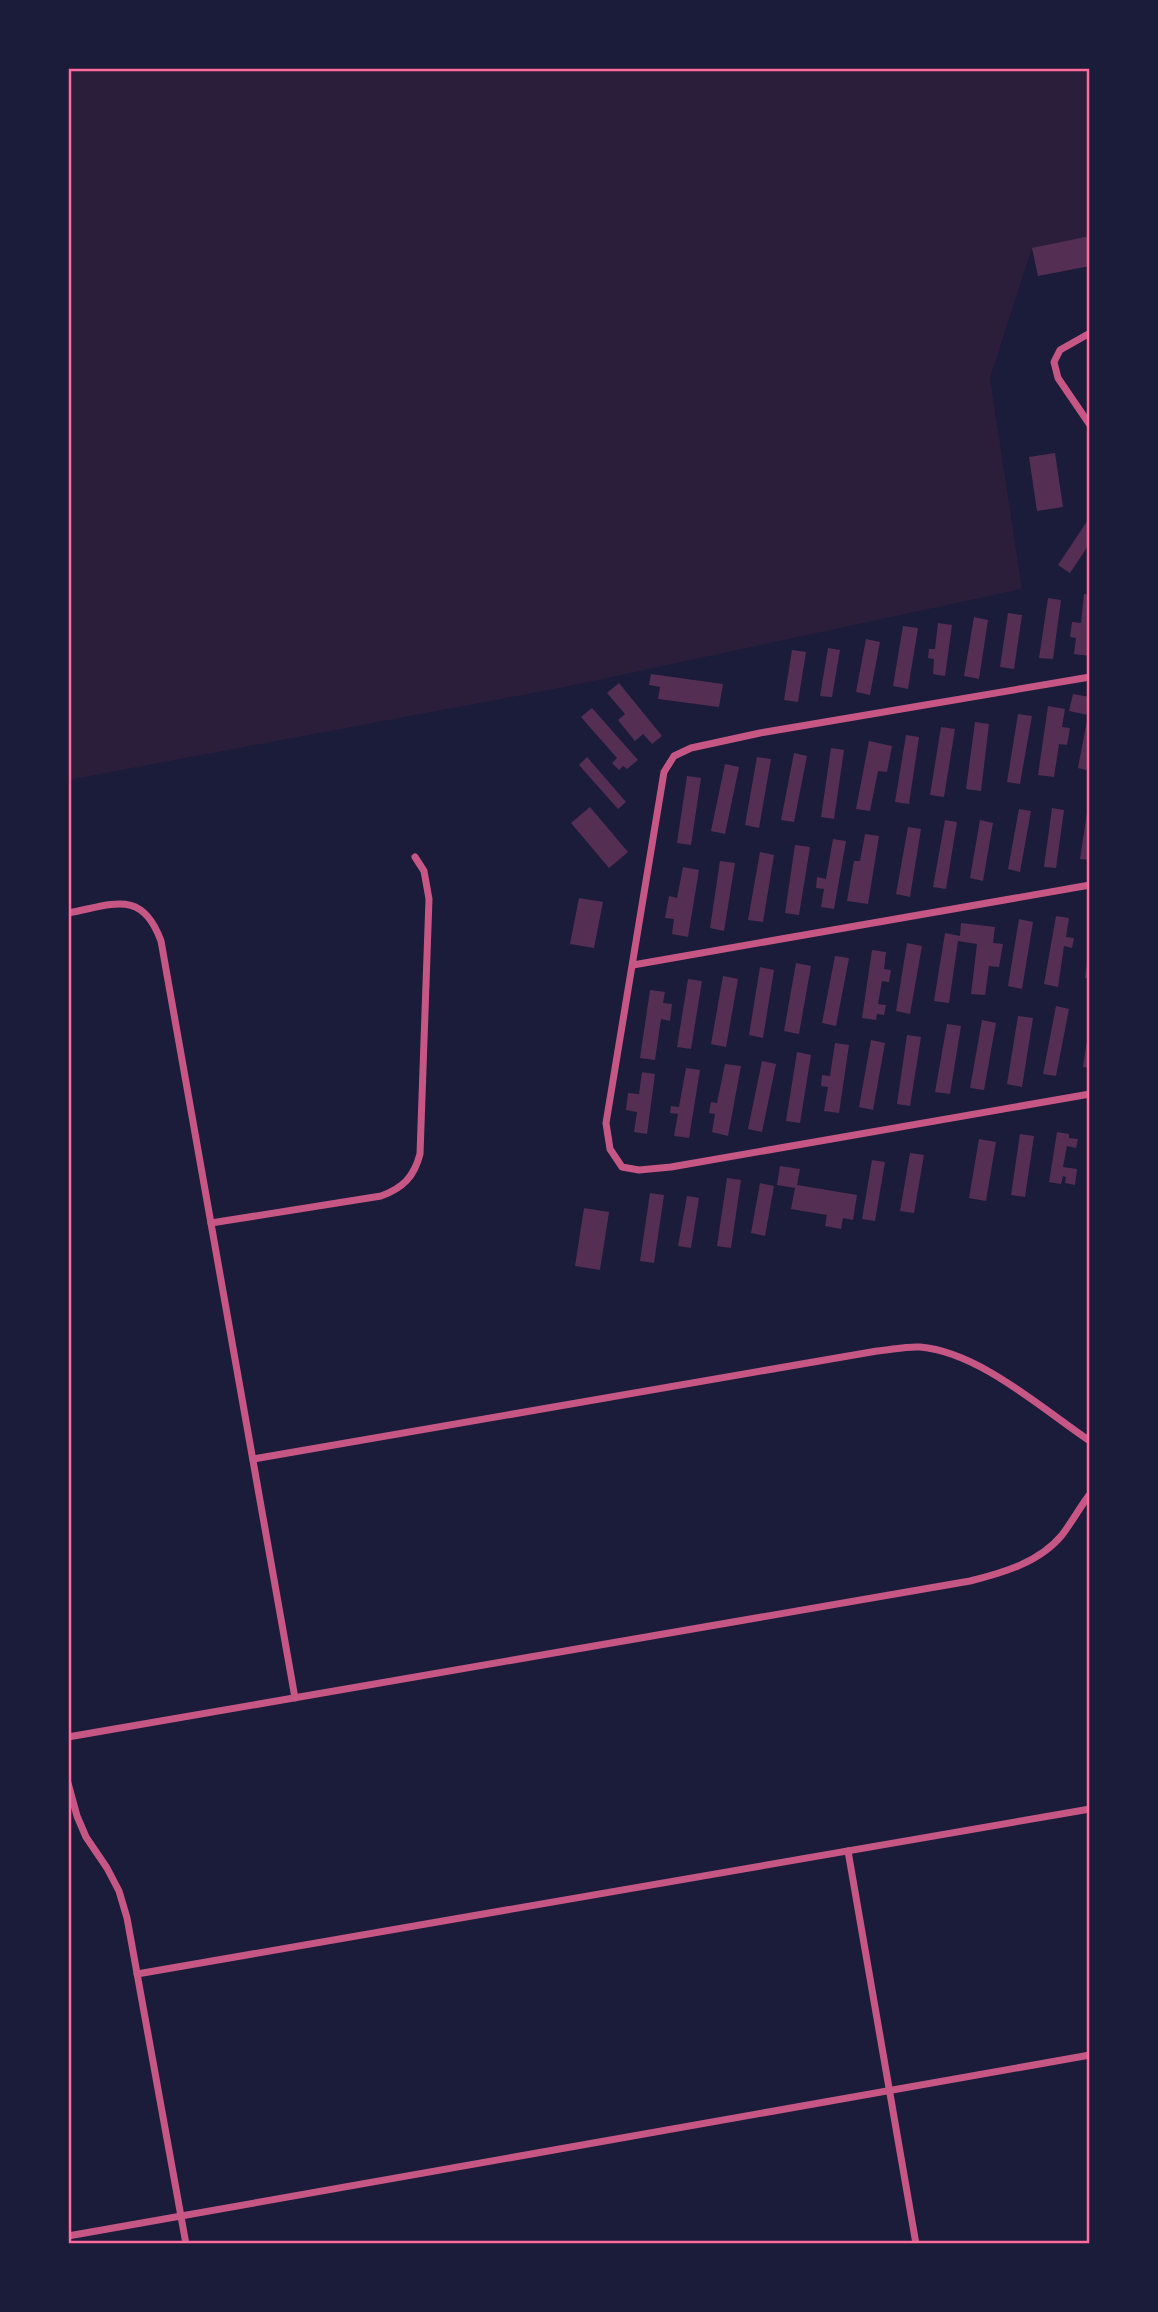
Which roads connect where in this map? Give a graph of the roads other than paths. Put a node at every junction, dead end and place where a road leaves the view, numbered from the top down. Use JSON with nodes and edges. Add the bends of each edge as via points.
{"nodes":[{"id":1,"x":1090,"y":333,"type":"edge"},
{"id":2,"x":1090,"y":425,"type":"edge"},
{"id":3,"x":1090,"y":677,"type":"edge"},
{"id":4,"x":415,"y":857,"type":"dead end"},
{"id":5,"x":1090,"y":885,"type":"edge"},
{"id":6,"x":68,"y":913,"type":"edge"},
{"id":7,"x":633,"y":965,"type":"junction"},
{"id":8,"x":1090,"y":1094,"type":"edge"},
{"id":9,"x":211,"y":1223,"type":"junction"},
{"id":10,"x":1090,"y":1441,"type":"edge"},
{"id":11,"x":253,"y":1459,"type":"junction"},
{"id":12,"x":1090,"y":1494,"type":"edge"},
{"id":13,"x":295,"y":1698,"type":"junction"},
{"id":14,"x":68,"y":1737,"type":"edge"},
{"id":15,"x":68,"y":1783,"type":"edge"},
{"id":16,"x":1090,"y":1809,"type":"edge"},
{"id":17,"x":848,"y":1851,"type":"junction"},
{"id":18,"x":137,"y":1974,"type":"junction"},
{"id":19,"x":1090,"y":2054,"type":"edge"},
{"id":20,"x":888,"y":2090,"type":"junction"},
{"id":21,"x":181,"y":2216,"type":"junction"},
{"id":22,"x":68,"y":2236,"type":"edge"},
{"id":23,"x":186,"y":2244,"type":"edge"},
{"id":24,"x":916,"y":2244,"type":"edge"}],
"edges":[{"from":1,"to":2,"type":"street","via":[[1060,350],[1054,362],[1058,378]]},
{"from":3,"to":7,"type":"street","via":[[760,733],[674,756],[664,772]]},
{"from":4,"to":9,"type":"street","via":[[424,871],[429,900],[416,1169],[396,1191],[381,1196]]},
{"from":5,"to":7,"type":"street"},
{"from":6,"to":9,"type":"street","via":[[134,905],[147,912],[155,925]]},
{"from":7,"to":8,"type":"street","via":[[606,1123],[610,1149],[622,1167],[671,1167]]},
{"from":9,"to":11,"type":"street"},
{"from":10,"to":11,"type":"street","via":[[986,1369],[954,1354],[919,1347]]},
{"from":11,"to":13,"type":"street"},
{"from":12,"to":13,"type":"street","via":[[1061,1537],[1001,1573]]},
{"from":13,"to":14,"type":"street"},
{"from":15,"to":18,"type":"street","via":[[86,1837],[119,1891]]},
{"from":16,"to":17,"type":"street"},
{"from":17,"to":18,"type":"street"},
{"from":17,"to":20,"type":"street"},
{"from":18,"to":21,"type":"street"},
{"from":19,"to":20,"type":"street"},
{"from":20,"to":21,"type":"street"},
{"from":20,"to":24,"type":"street"},
{"from":21,"to":22,"type":"street"},
{"from":21,"to":23,"type":"street"}]}
